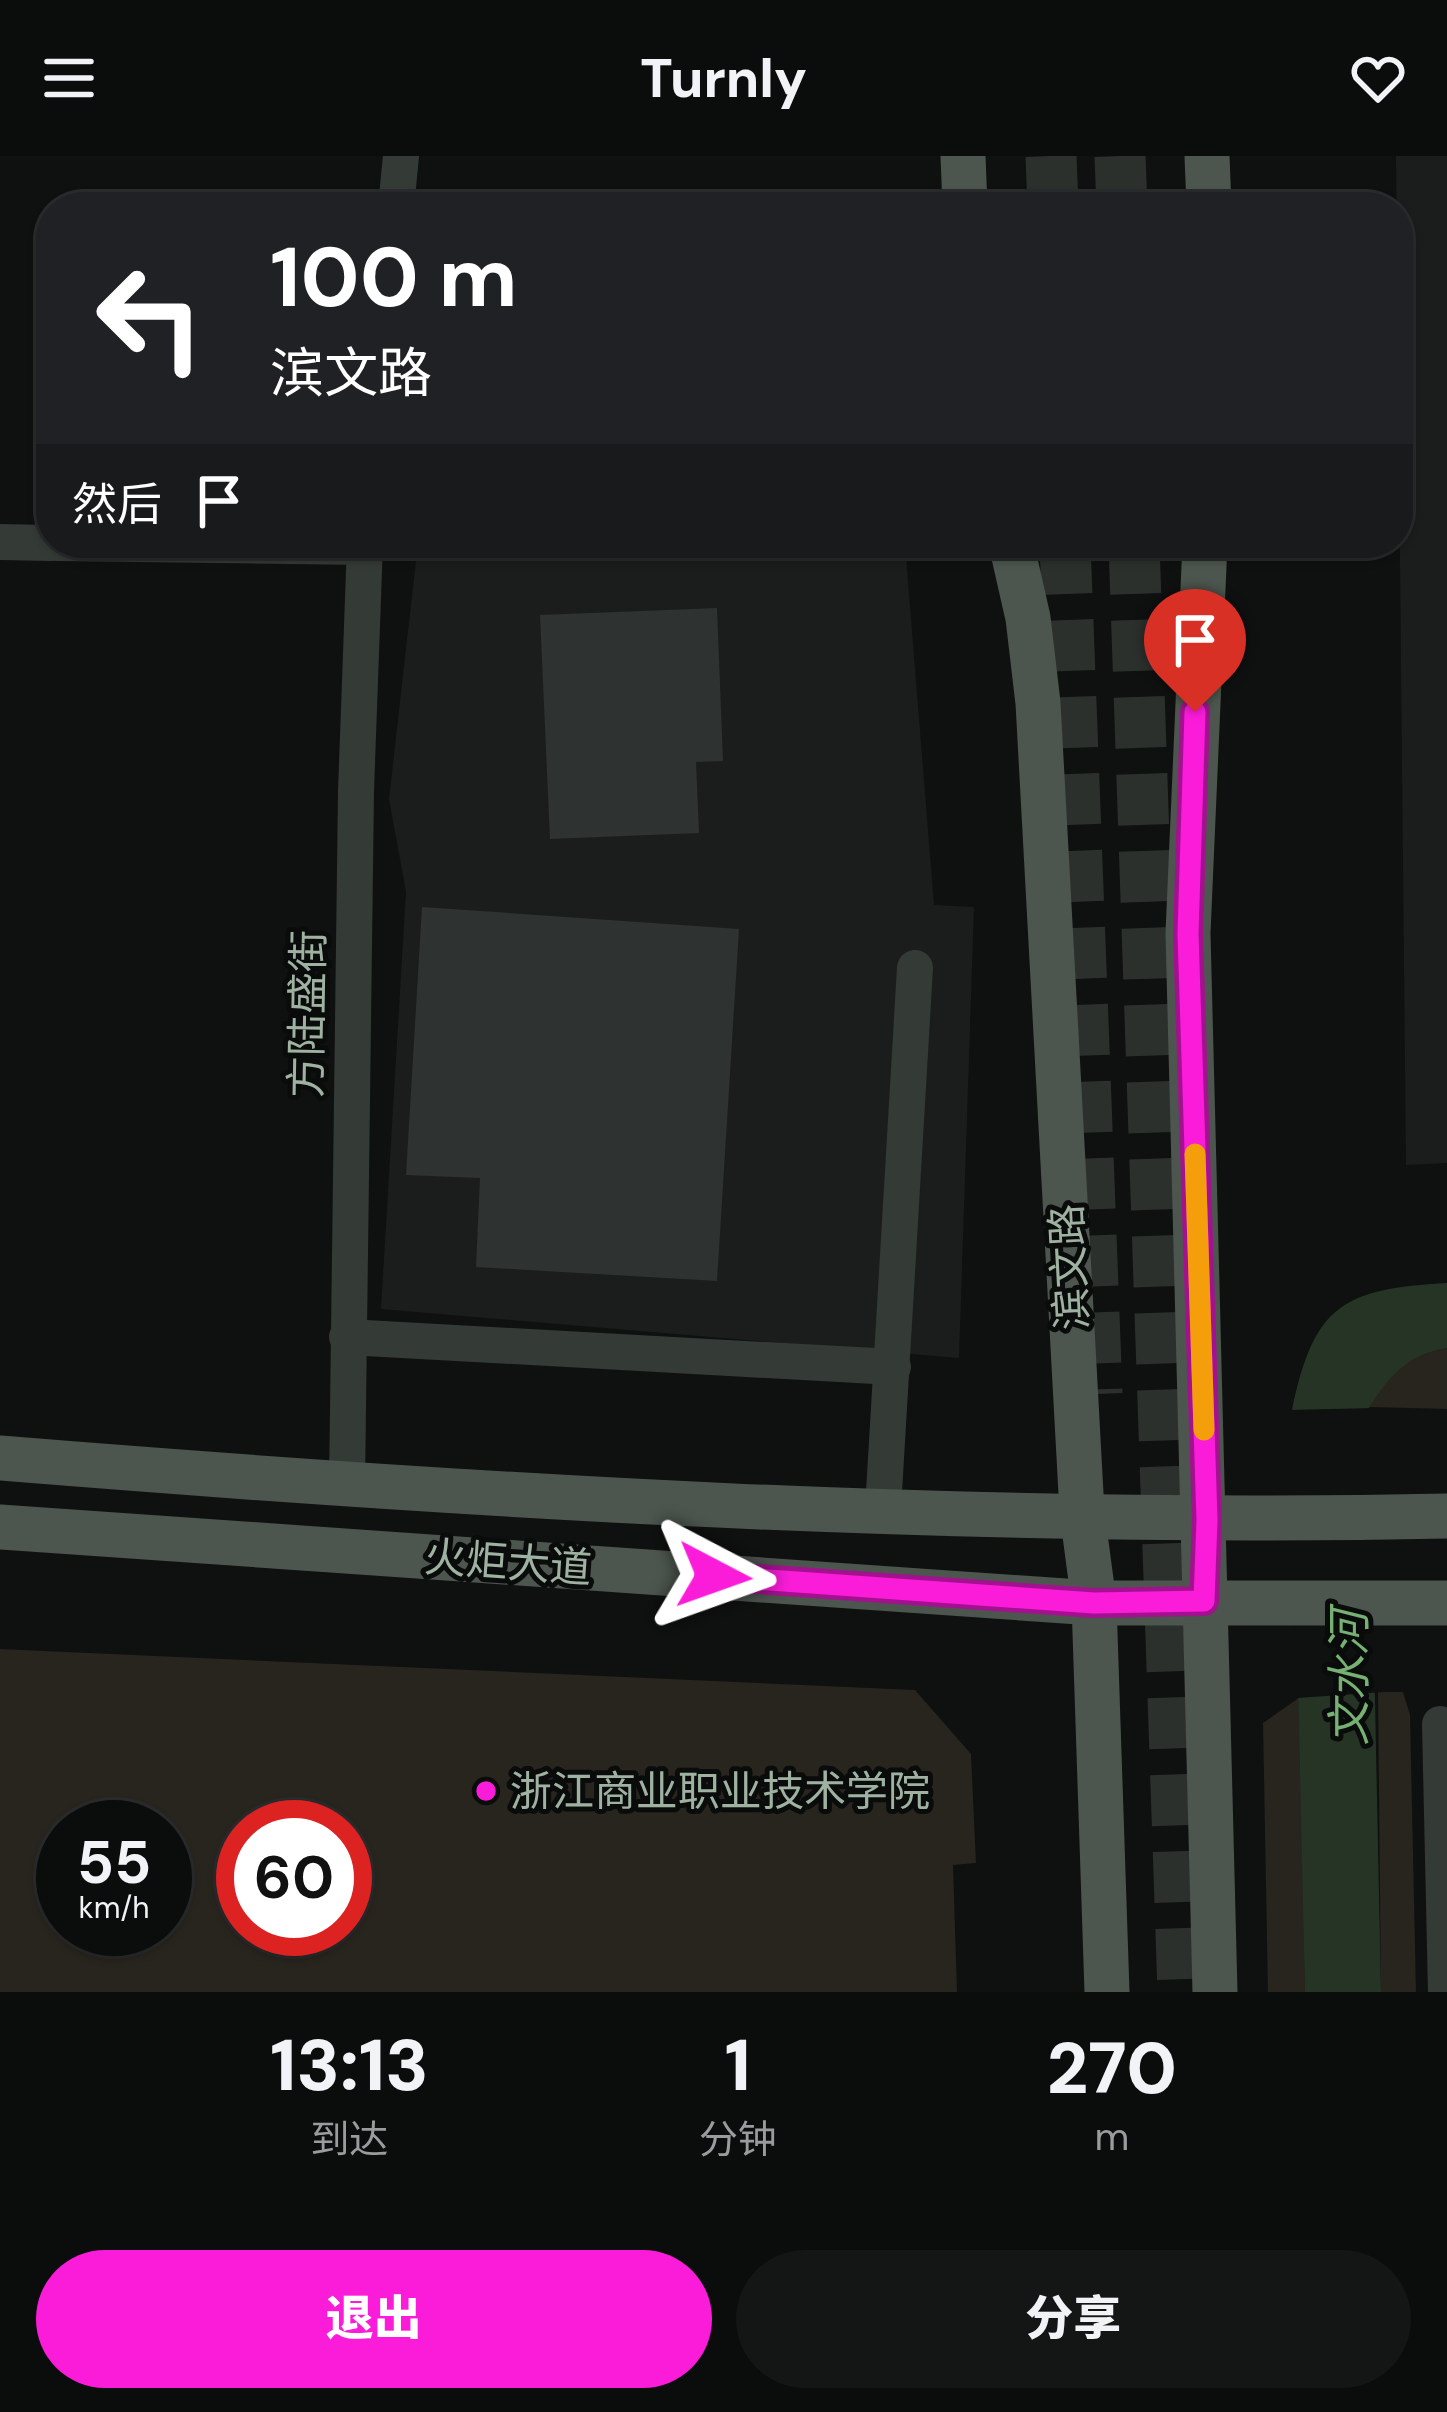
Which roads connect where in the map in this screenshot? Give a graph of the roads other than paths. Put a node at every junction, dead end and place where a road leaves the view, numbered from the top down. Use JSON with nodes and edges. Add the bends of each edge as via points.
{"nodes":[{"id":1,"x":401,"y":156,"type":"edge"},
{"id":2,"x":963,"y":156,"type":"edge"},
{"id":3,"x":1207,"y":156,"type":"edge"},
{"id":4,"x":397,"y":192,"type":"edge"},
{"id":5,"x":964,"y":192,"type":"edge"},
{"id":6,"x":1208,"y":192,"type":"edge"},
{"id":7,"x":0,"y":542,"type":"edge"},
{"id":8,"x":36,"y":543,"type":"edge"},
{"id":9,"x":365,"y":558,"type":"edge"},
{"id":10,"x":1014,"y":558,"type":"edge"},
{"id":11,"x":1203,"y":558,"type":"edge"},
{"id":12,"x":915,"y":968,"type":"dead end"},
{"id":13,"x":347,"y":1337,"type":"junction"},
{"id":14,"x":892,"y":1367,"type":"junction"},
{"id":15,"x":0,"y":1458,"type":"edge"},
{"id":16,"x":347,"y":1486,"type":"junction"},
{"id":17,"x":883,"y":1510,"type":"junction"},
{"id":18,"x":1082,"y":1512,"type":"junction"},
{"id":19,"x":1447,"y":1516,"type":"edge"},
{"id":20,"x":1207,"y":1520,"type":"junction"},
{"id":21,"x":0,"y":1527,"type":"edge"},
{"id":22,"x":1204,"y":1601,"type":"junction"},
{"id":23,"x":1094,"y":1603,"type":"junction"},
{"id":24,"x":1447,"y":1603,"type":"edge"},
{"id":25,"x":1440,"y":1724,"type":"dead end"},
{"id":26,"x":1107,"y":1992,"type":"edge"},
{"id":27,"x":1215,"y":1992,"type":"edge"},
{"id":28,"x":1446,"y":1992,"type":"edge"}],
"edges":[{"from":1,"to":4,"type":"street"},
{"from":2,"to":5,"type":"main road"},
{"from":3,"to":6,"type":"main road"},
{"from":7,"to":8,"type":"street"},
{"from":9,"to":13,"type":"street","name":"方陆盛街"},
{"from":10,"to":18,"type":"main road","name":"滨文路","via":[[1038,703]]},
{"from":11,"to":20,"type":"main road","via":[[1188,934]]},
{"from":12,"to":14,"type":"street"},
{"from":13,"to":14,"type":"street"},
{"from":13,"to":16,"type":"street","name":"方陆盛街"},
{"from":14,"to":17,"type":"street"},
{"from":15,"to":16,"type":"main road","name":"火炬大道"},
{"from":16,"to":17,"type":"main road","name":"火炬大道"},
{"from":17,"to":18,"type":"main road","name":"火炬大道"},
{"from":18,"to":20,"type":"main road","name":"火炬大道"},
{"from":18,"to":23,"type":"main road","name":"滨文路"},
{"from":19,"to":20,"type":"main road","name":"火炬大道"},
{"from":20,"to":22,"type":"main road"},
{"from":21,"to":23,"type":"main road","name":"火炬大道"},
{"from":22,"to":23,"type":"main road","name":"火炬大道"},
{"from":22,"to":24,"type":"main road","name":"火炬大道"},
{"from":22,"to":27,"type":"main road"},
{"from":23,"to":26,"type":"main road","name":"滨文路"},
{"from":25,"to":28,"type":"street"}]}
